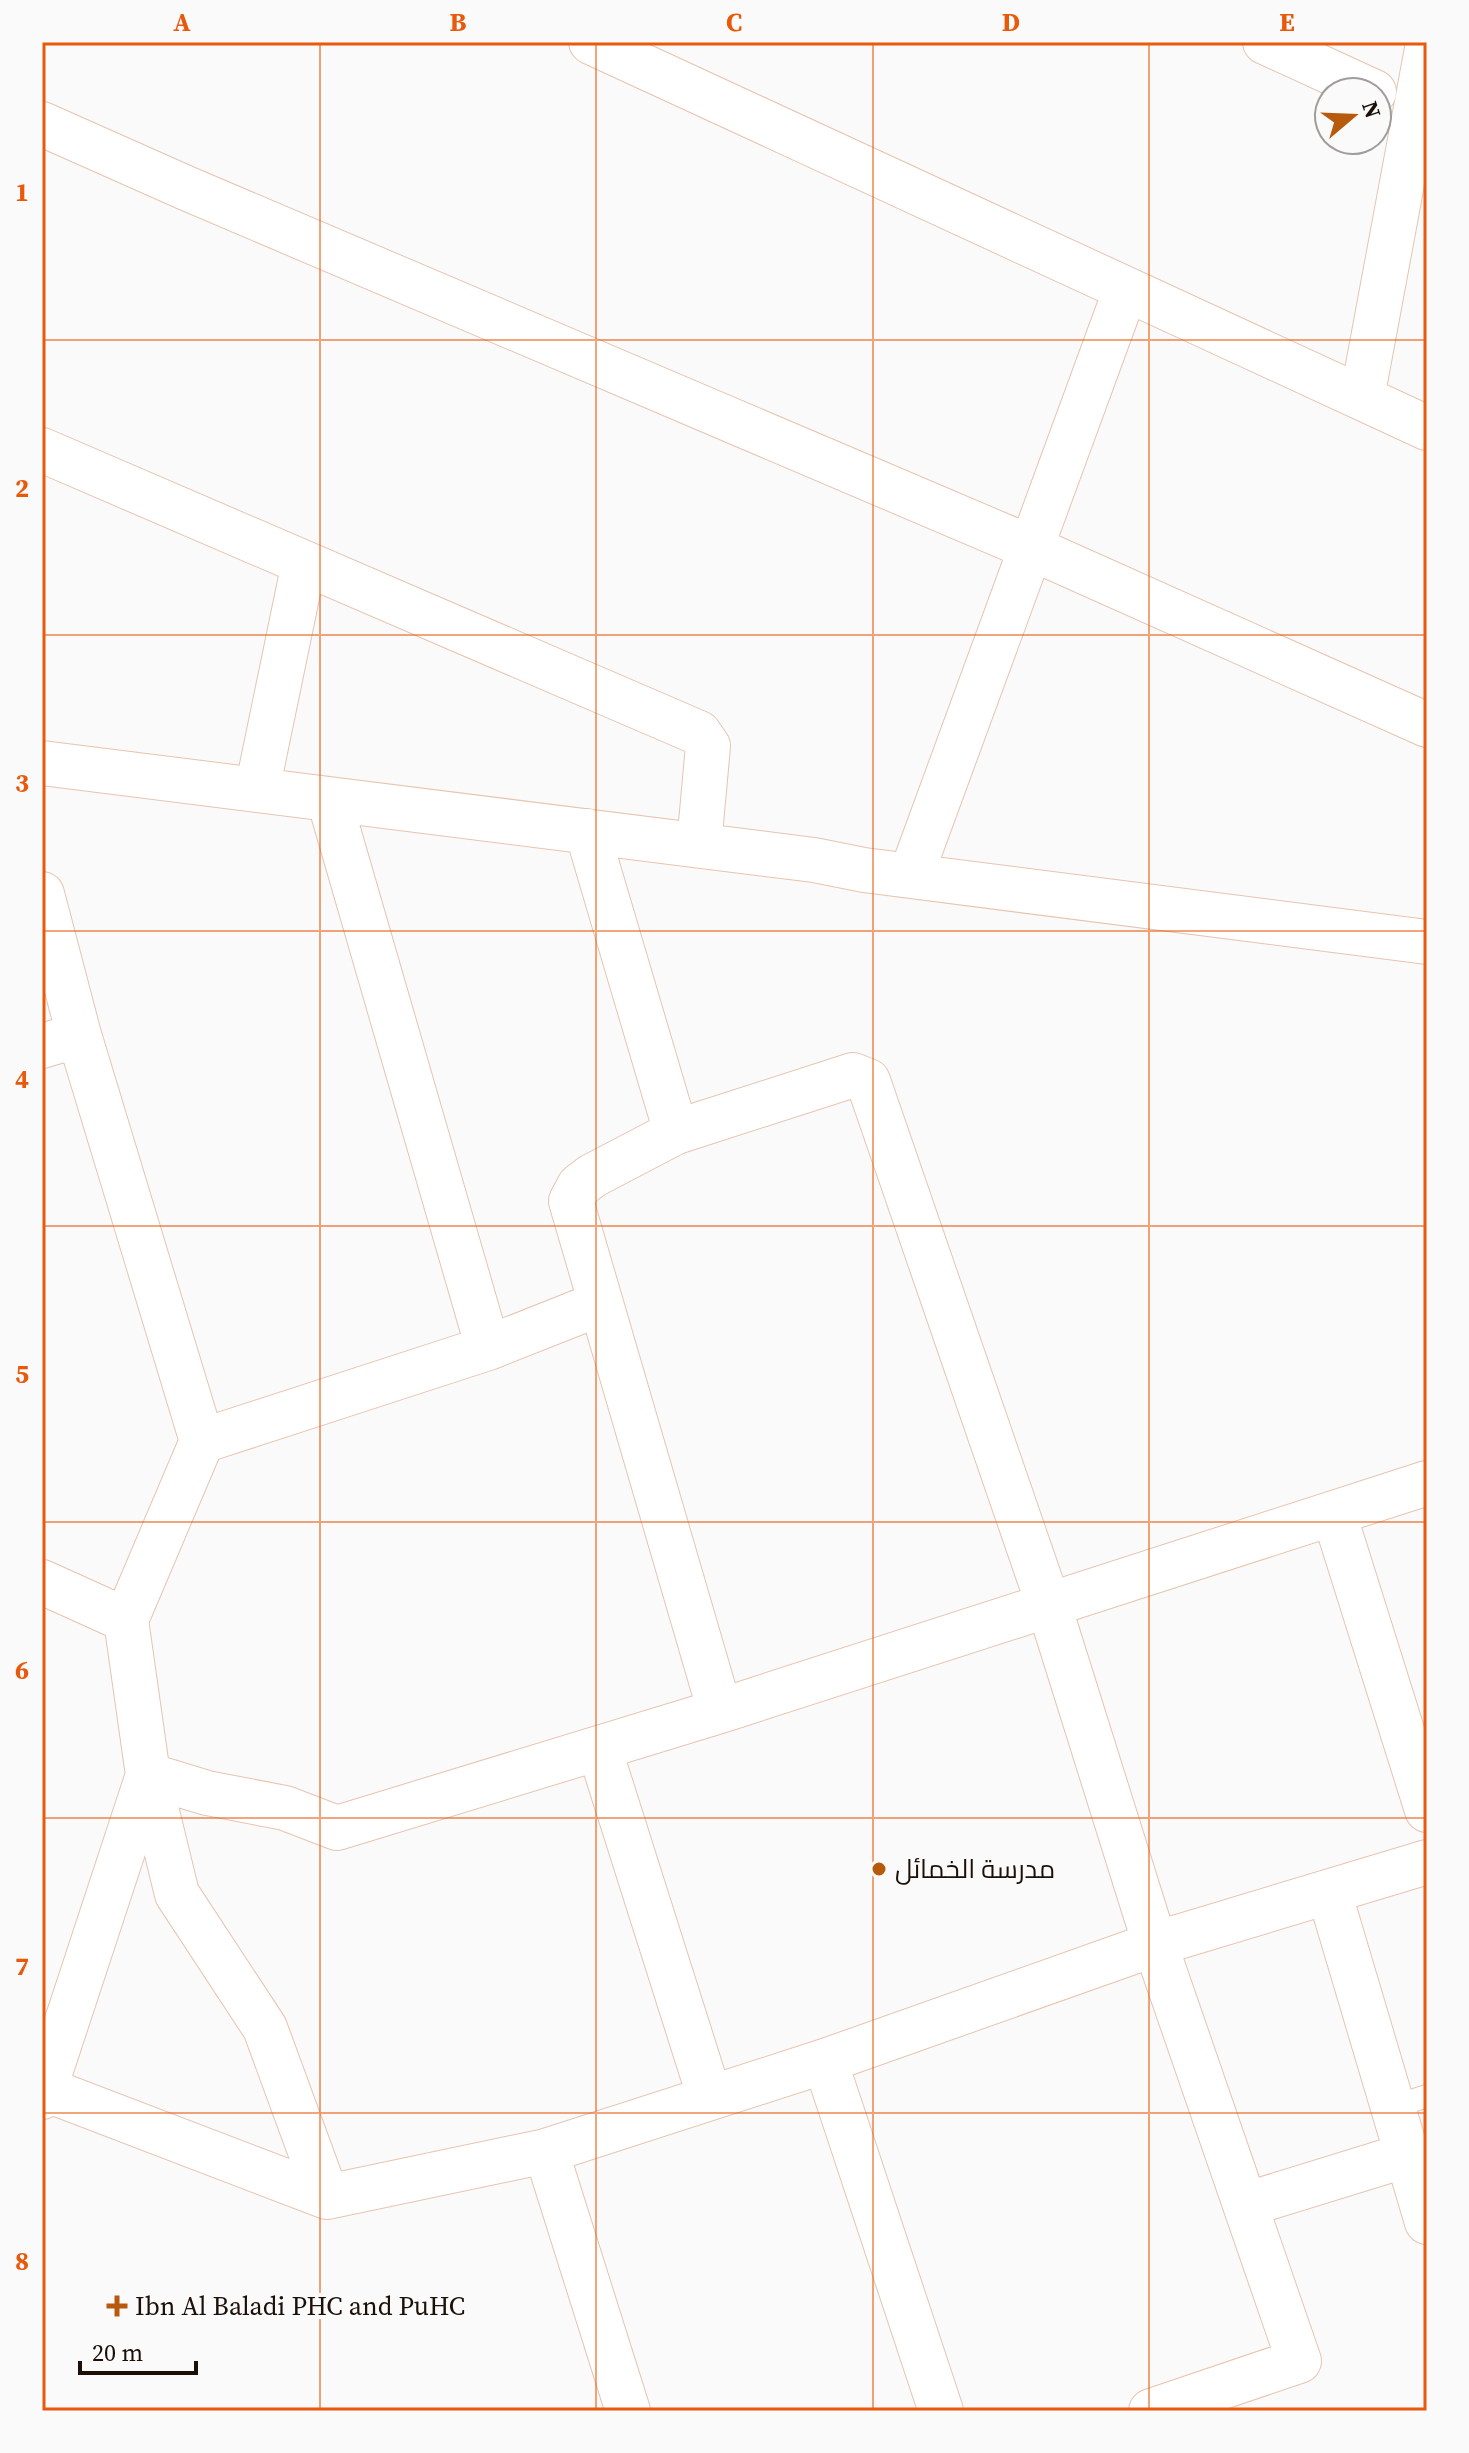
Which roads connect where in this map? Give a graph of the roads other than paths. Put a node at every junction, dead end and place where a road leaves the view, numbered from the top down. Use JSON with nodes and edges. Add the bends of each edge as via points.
{"nodes":[{"id":1,"x":591,"y":42,"type":"edge"},
{"id":2,"x":1265,"y":42,"type":"edge"},
{"id":3,"x":1427,"y":49,"type":"edge"},
{"id":4,"x":1339,"y":76,"type":"edge"},
{"id":5,"x":1393,"y":94,"type":"edge"},
{"id":6,"x":42,"y":124,"type":"edge"},
{"id":7,"x":1384,"y":156,"type":"edge"},
{"id":8,"x":1126,"y":289,"type":"junction"},
{"id":9,"x":1362,"y":398,"type":"junction"},
{"id":10,"x":1427,"y":428,"type":"edge"},
{"id":11,"x":42,"y":450,"type":"edge"},
{"id":12,"x":1029,"y":547,"type":"junction"},
{"id":13,"x":304,"y":563,"type":"junction"},
{"id":14,"x":1427,"y":725,"type":"edge"},
{"id":15,"x":42,"y":763,"type":"edge"},
{"id":16,"x":257,"y":790,"type":"junction"},
{"id":17,"x":329,"y":799,"type":"junction"},
{"id":18,"x":587,"y":831,"type":"junction"},
{"id":19,"x":699,"y":845,"type":"junction"},
{"id":20,"x":911,"y":875,"type":"junction"},
{"id":21,"x":42,"y":894,"type":"edge"},
{"id":22,"x":1427,"y":942,"type":"edge"},
{"id":23,"x":60,"y":1040,"type":"edge"},
{"id":24,"x":676,"y":1132,"type":"junction"},
{"id":25,"x":599,"y":1304,"type":"junction"},
{"id":26,"x":488,"y":1348,"type":"junction"},
{"id":27,"x":202,"y":1441,"type":"junction"},
{"id":28,"x":1427,"y":1483,"type":"edge"},
{"id":29,"x":1334,"y":1514,"type":"junction"},
{"id":30,"x":42,"y":1582,"type":"edge"},
{"id":31,"x":1049,"y":1606,"type":"junction"},
{"id":32,"x":126,"y":1620,"type":"junction"},
{"id":33,"x":720,"y":1711,"type":"junction"},
{"id":34,"x":599,"y":1748,"type":"junction"},
{"id":35,"x":148,"y":1775,"type":"junction"},
{"id":36,"x":1427,"y":1810,"type":"edge"},
{"id":37,"x":1427,"y":1862,"type":"edge"},
{"id":38,"x":1329,"y":1892,"type":"junction"},
{"id":39,"x":1155,"y":1944,"type":"junction"},
{"id":40,"x":825,"y":2061,"type":"junction"},
{"id":41,"x":43,"y":2092,"type":"edge"},
{"id":42,"x":710,"y":2098,"type":"junction"},
{"id":43,"x":1410,"y":2102,"type":"edge"},
{"id":44,"x":546,"y":2151,"type":"junction"},
{"id":45,"x":1407,"y":2155,"type":"junction"},
{"id":46,"x":327,"y":2197,"type":"junction"},
{"id":47,"x":1245,"y":2205,"type":"junction"},
{"id":48,"x":1427,"y":2222,"type":"edge"},
{"id":49,"x":628,"y":2411,"type":"edge"},
{"id":50,"x":941,"y":2411,"type":"edge"},
{"id":51,"x":1151,"y":2411,"type":"edge"}],
"edges":[{"from":1,"to":8,"type":"street"},
{"from":2,"to":4,"type":"street"},
{"from":3,"to":5,"type":"street"},
{"from":6,"to":12,"type":"street"},
{"from":7,"to":9,"type":"street"},
{"from":8,"to":9,"type":"street"},
{"from":8,"to":12,"type":"street"},
{"from":9,"to":10,"type":"street"},
{"from":11,"to":13,"type":"street"},
{"from":12,"to":14,"type":"street"},
{"from":12,"to":20,"type":"street"},
{"from":13,"to":16,"type":"street"},
{"from":13,"to":19,"type":"street","via":[[699,733],[708,746]]},
{"from":15,"to":16,"type":"street"},
{"from":16,"to":17,"type":"street"},
{"from":17,"to":18,"type":"street"},
{"from":17,"to":26,"type":"street"},
{"from":18,"to":19,"type":"street"},
{"from":18,"to":24,"type":"street"},
{"from":19,"to":20,"type":"street"},
{"from":20,"to":22,"type":"street"},
{"from":21,"to":23,"type":"street"},
{"from":23,"to":27,"type":"street"},
{"from":24,"to":25,"type":"street","via":[[592,1176],[571,1201]]},
{"from":24,"to":31,"type":"street","via":[[853,1075],[868,1081]]},
{"from":25,"to":26,"type":"street"},
{"from":25,"to":33,"type":"street"},
{"from":26,"to":27,"type":"street"},
{"from":27,"to":32,"type":"street"},
{"from":28,"to":29,"type":"street"},
{"from":29,"to":31,"type":"street"},
{"from":29,"to":36,"type":"street"},
{"from":30,"to":32,"type":"street"},
{"from":31,"to":33,"type":"street"},
{"from":31,"to":39,"type":"street"},
{"from":32,"to":35,"type":"street"},
{"from":33,"to":34,"type":"street"},
{"from":34,"to":35,"type":"street","via":[[337,1828],[285,1808]]},
{"from":34,"to":42,"type":"street"},
{"from":35,"to":41,"type":"street"},
{"from":35,"to":46,"type":"street","via":[[177,1894],[265,2028]]},
{"from":37,"to":38,"type":"street"},
{"from":38,"to":39,"type":"street"},
{"from":38,"to":43,"type":"street"},
{"from":39,"to":40,"type":"street"},
{"from":39,"to":47,"type":"street"},
{"from":40,"to":42,"type":"street"},
{"from":40,"to":50,"type":"street"},
{"from":41,"to":46,"type":"street"},
{"from":42,"to":44,"type":"street"},
{"from":43,"to":45,"type":"street"},
{"from":44,"to":46,"type":"street"},
{"from":44,"to":49,"type":"street"},
{"from":45,"to":47,"type":"street"},
{"from":45,"to":48,"type":"street"},
{"from":47,"to":51,"type":"street","via":[[1299,2361]]}]}
